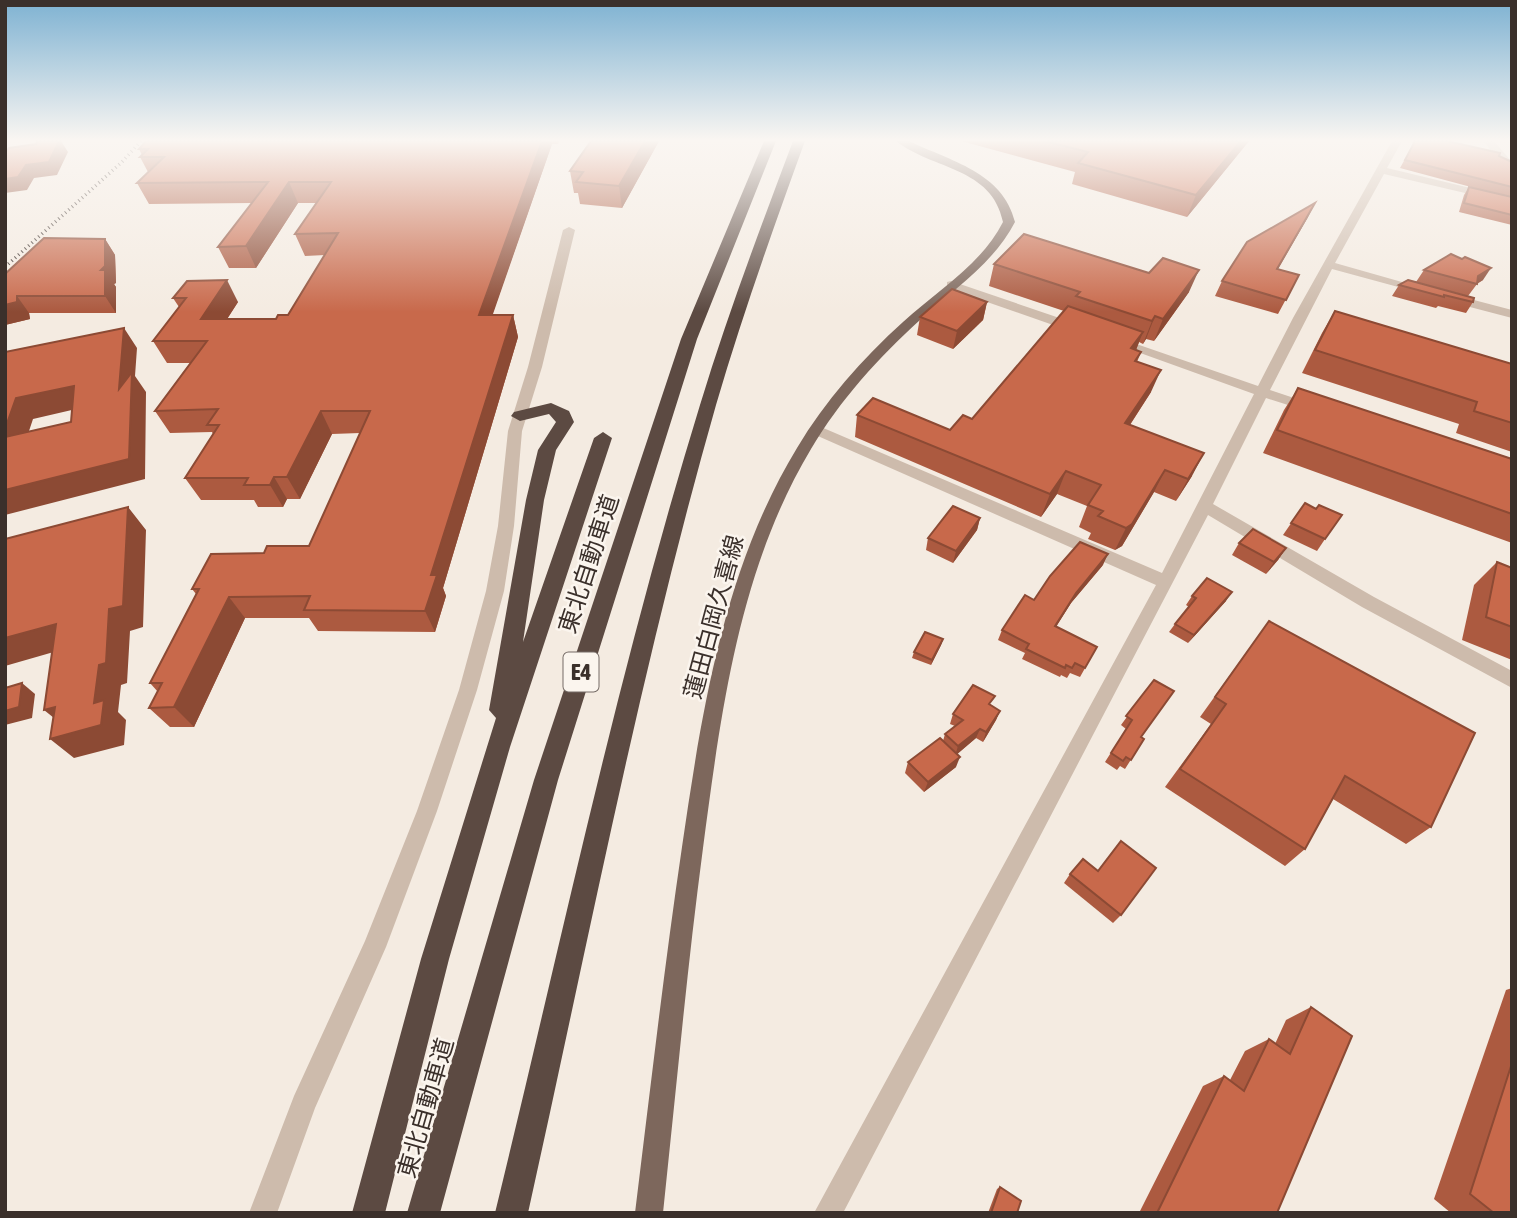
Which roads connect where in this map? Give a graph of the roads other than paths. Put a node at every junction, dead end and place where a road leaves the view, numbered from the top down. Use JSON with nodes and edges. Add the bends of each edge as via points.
{"nodes":[{"id":1,"x":747,"y":198,"type":"edge"},
{"id":2,"x":776,"y":198,"type":"edge"},
{"id":3,"x":1000,"y":198,"type":"edge"},
{"id":4,"x":1366,"y":198,"type":"edge"},
{"id":5,"x":569,"y":230,"type":"dead end"},
{"id":6,"x":1329,"y":265,"type":"junction"},
{"id":7,"x":951,"y":285,"type":"junction"},
{"id":8,"x":1512,"y":314,"type":"edge"},
{"id":9,"x":1261,"y":391,"type":"junction"},
{"id":10,"x":1322,"y":413,"type":"edge"},
{"id":11,"x":520,"y":416,"type":"junction"},
{"id":12,"x":816,"y":430,"type":"junction"},
{"id":13,"x":603,"y":438,"type":"dead end"},
{"id":14,"x":1204,"y":506,"type":"junction"},
{"id":15,"x":1166,"y":582,"type":"junction"},
{"id":16,"x":1512,"y":680,"type":"edge"},
{"id":17,"x":498,"y":747,"type":"junction"},
{"id":18,"x":263,"y":1213,"type":"edge"},
{"id":19,"x":368,"y":1213,"type":"edge"},
{"id":20,"x":423,"y":1213,"type":"edge"},
{"id":21,"x":511,"y":1213,"type":"edge"},
{"id":22,"x":649,"y":1213,"type":"edge"},
{"id":23,"x":828,"y":1213,"type":"edge"}],
"edges":[{"from":1,"to":20,"type":"highway","name":"東北自動車道","number":"E4","via":[[689,339],[555,754]]},
{"from":2,"to":21,"type":"highway","number":"E4","via":[[732,328],[646,630]]},
{"from":3,"to":7,"type":"main road","name":"蓮田白岡久喜線","via":[[1007,205],[1009,222],[1000,239]]},
{"from":4,"to":6,"type":"street"},
{"from":5,"to":11,"type":"street"},
{"from":6,"to":8,"type":"street"},
{"from":6,"to":9,"type":"street"},
{"from":7,"to":9,"type":"street"},
{"from":7,"to":12,"type":"main road","name":"蓮田白岡久喜線","via":[[868,363]]},
{"from":9,"to":10,"type":"street"},
{"from":9,"to":14,"type":"street"},
{"from":11,"to":17,"type":"highway","via":[[551,408],[563,415],[565,422],[547,450],[535,500],[503,685]]},
{"from":11,"to":18,"type":"street","via":[[513,439],[508,516],[495,592],[468,690],[374,947],[303,1105]]},
{"from":12,"to":15,"type":"street"},
{"from":12,"to":22,"type":"main road","name":"蓮田白岡久喜線","via":[[761,535],[720,682],[692,846]]},
{"from":13,"to":17,"type":"highway"},
{"from":14,"to":15,"type":"street"},
{"from":14,"to":16,"type":"street"},
{"from":15,"to":23,"type":"street"},
{"from":17,"to":19,"type":"highway","via":[[435,959]]}]}
